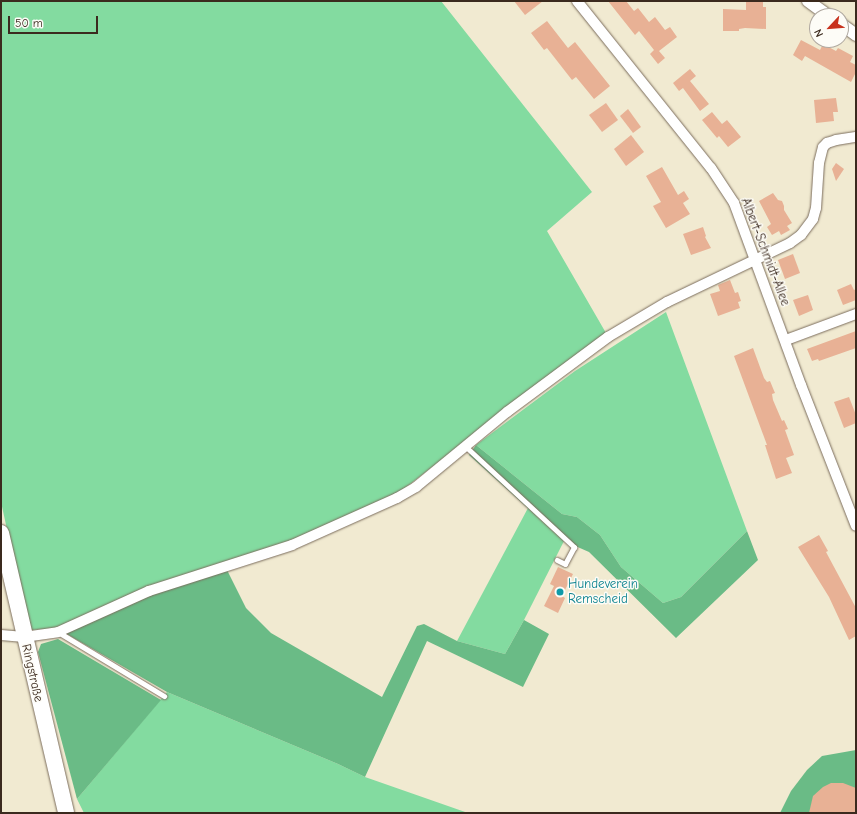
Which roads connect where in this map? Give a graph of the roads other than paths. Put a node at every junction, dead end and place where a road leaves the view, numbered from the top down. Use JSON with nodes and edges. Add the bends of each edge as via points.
{"nodes":[{"id":1,"x":577,"y":1,"type":"edge"},
{"id":2,"x":808,"y":1,"type":"edge"},
{"id":3,"x":818,"y":8,"type":"edge"},
{"id":4,"x":856,"y":137,"type":"edge"},
{"id":5,"x":755,"y":260,"type":"junction"},
{"id":6,"x":856,"y":314,"type":"edge"},
{"id":7,"x":786,"y":340,"type":"junction"},
{"id":8,"x":465,"y":446,"type":"junction"},
{"id":9,"x":852,"y":506,"type":"edge"},
{"id":10,"x":856,"y":526,"type":"edge"},
{"id":11,"x":1,"y":533,"type":"edge"},
{"id":12,"x":557,"y":560,"type":"dead end"},
{"id":13,"x":58,"y":632,"type":"junction"},
{"id":14,"x":1,"y":635,"type":"edge"},
{"id":15,"x":24,"y":637,"type":"junction"},
{"id":16,"x":164,"y":696,"type":"dead end"},
{"id":17,"x":66,"y":813,"type":"edge"}],
"edges":[{"from":1,"to":5,"type":"street","name":"Albert-Schmidt-Allee","via":[[724,188],[734,203]]},
{"from":2,"to":3,"type":"street"},
{"from":4,"to":5,"type":"street","via":[[836,140],[823,147],[819,163],[816,208],[807,229],[790,243]]},
{"from":5,"to":7,"type":"street","name":"Albert-Schmidt-Allee"},
{"from":5,"to":8,"type":"street","via":[[667,302],[608,337]]},
{"from":6,"to":7,"type":"street"},
{"from":7,"to":9,"type":"street","name":"Albert-Schmidt-Allee"},
{"from":8,"to":12,"type":"lane","via":[[574,547],[565,564]]},
{"from":8,"to":13,"type":"street","via":[[416,487],[366,514],[292,545],[149,591]]},
{"from":9,"to":10,"type":"street","name":"Albert-Schmidt-Allee"},
{"from":11,"to":15,"type":"main road","name":"Ringstraße"},
{"from":13,"to":15,"type":"street"},
{"from":13,"to":16,"type":"lane"},
{"from":14,"to":15,"type":"street"},
{"from":15,"to":17,"type":"main road","name":"Ringstraße"}]}
